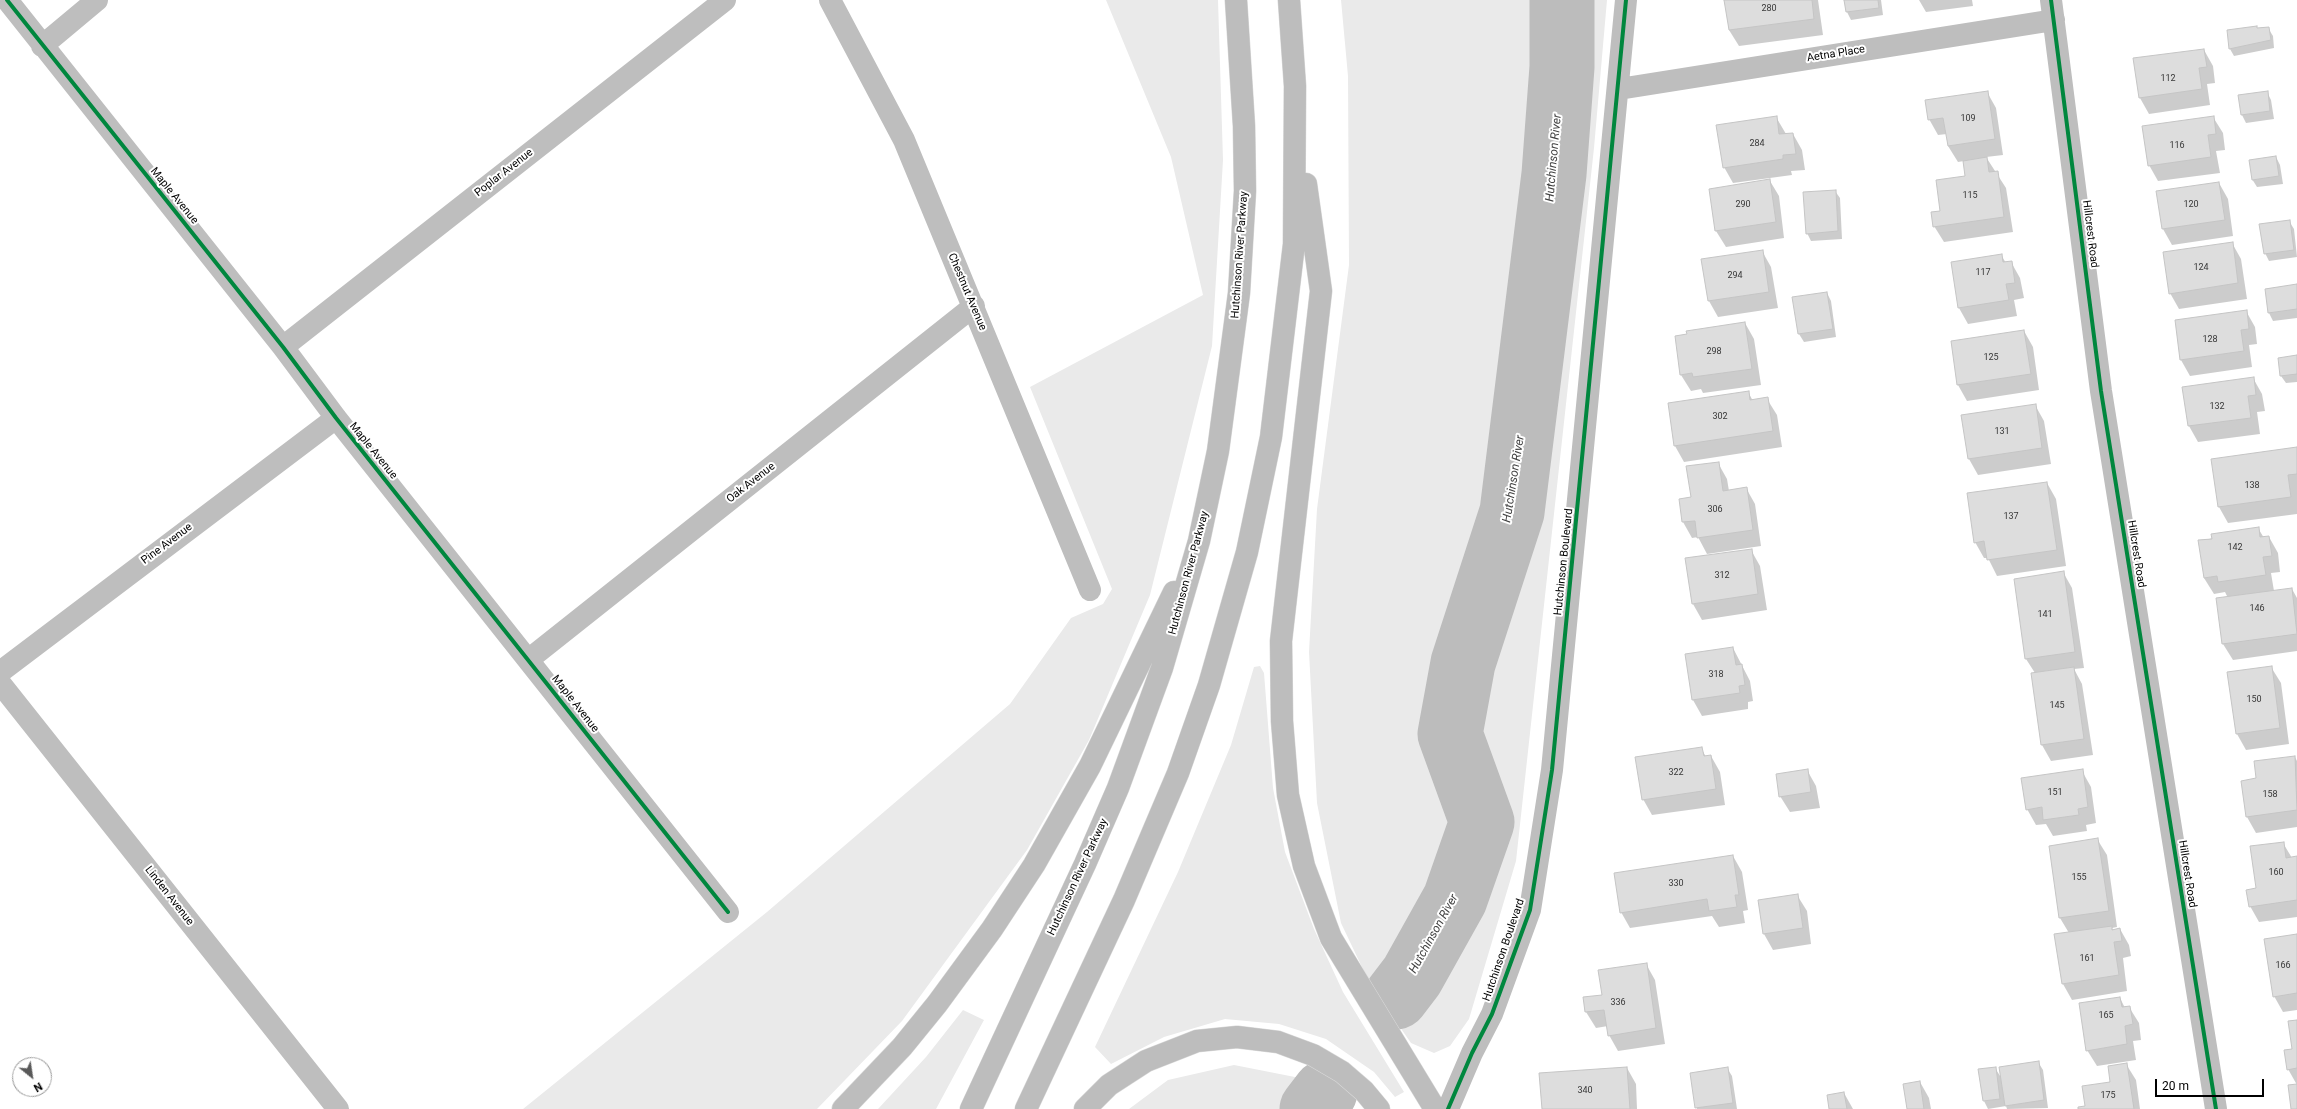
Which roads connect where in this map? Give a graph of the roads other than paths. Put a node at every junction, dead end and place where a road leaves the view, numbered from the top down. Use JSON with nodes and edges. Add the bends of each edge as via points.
{"nodes":[{"id":1,"x":7,"y":0,"type":"edge"},
{"id":2,"x":97,"y":0,"type":"edge"},
{"id":3,"x":725,"y":0,"type":"edge"},
{"id":4,"x":830,"y":0,"type":"edge"},
{"id":5,"x":1236,"y":0,"type":"edge"},
{"id":6,"x":1289,"y":0,"type":"edge"},
{"id":7,"x":1626,"y":0,"type":"edge"},
{"id":8,"x":2052,"y":10,"type":"edge"},
{"id":9,"x":42,"y":46,"type":"junction"},
{"id":10,"x":1619,"y":89,"type":"junction"},
{"id":11,"x":1295,"y":102,"type":"junction"},
{"id":12,"x":974,"y":306,"type":"junction"},
{"id":13,"x":283,"y":347,"type":"junction"},
{"id":14,"x":336,"y":418,"type":"junction"},
{"id":15,"x":1199,"y":540,"type":"junction"},
{"id":16,"x":1090,"y":590,"type":"dead end"},
{"id":17,"x":528,"y":660,"type":"junction"},
{"id":18,"x":0,"y":672,"type":"edge"},
{"id":19,"x":0,"y":683,"type":"edge"},
{"id":20,"x":728,"y":912,"type":"dead end"},
{"id":21,"x":338,"y":1109,"type":"edge"},
{"id":22,"x":843,"y":1109,"type":"edge"},
{"id":23,"x":972,"y":1109,"type":"edge"},
{"id":24,"x":1026,"y":1109,"type":"edge"},
{"id":25,"x":1085,"y":1109,"type":"edge"},
{"id":26,"x":1379,"y":1109,"type":"edge"},
{"id":27,"x":1435,"y":1109,"type":"edge"},
{"id":28,"x":1448,"y":1109,"type":"edge"},
{"id":29,"x":2216,"y":1109,"type":"edge"}],
"edges":[{"from":1,"to":9,"type":"street","name":"Maple Avenue"},
{"from":2,"to":9,"type":"street"},
{"from":3,"to":13,"type":"street","name":"Poplar Avenue"},
{"from":4,"to":12,"type":"street","name":"Chestnut Avenue","via":[[904,140]]},
{"from":5,"to":15,"type":"highway","name":"Hutchinson River Parkway","via":[[1244,126],[1245,191],[1239,293],[1218,451]]},
{"from":6,"to":11,"type":"highway"},
{"from":7,"to":10,"type":"street","name":"Hutchinson Boulevard"},
{"from":8,"to":10,"type":"street","name":"Aetna Place"},
{"from":8,"to":29,"type":"street","name":"Hillcrest Road","via":[[2101,391]]},
{"from":9,"to":13,"type":"street","name":"Maple Avenue"},
{"from":10,"to":28,"type":"street","name":"Hutchinson Boulevard","via":[[1552,770],[1530,910],[1492,1014]]},
{"from":11,"to":24,"type":"highway","via":[[1294,244],[1283,348],[1263,479],[1236,594],[1209,685],[1178,773],[1124,900]]},
{"from":11,"to":27,"type":"highway","via":[[1321,291],[1282,641],[1282,721],[1288,795],[1304,866],[1331,938]]},
{"from":12,"to":16,"type":"street","name":"Chestnut Avenue"},
{"from":12,"to":17,"type":"street","name":"Oak Avenue"},
{"from":13,"to":14,"type":"street","name":"Maple Avenue"},
{"from":14,"to":17,"type":"street","name":"Maple Avenue"},
{"from":14,"to":18,"type":"street","name":"Pine Avenue"},
{"from":15,"to":22,"type":"highway","via":[[1090,766],[1034,865],[992,929],[937,1004],[902,1047]]},
{"from":15,"to":23,"type":"highway","name":"Hutchinson River Parkway","via":[[1162,668],[1118,788]]},
{"from":17,"to":20,"type":"street","name":"Maple Avenue"},
{"from":19,"to":21,"type":"street","name":"Linden Avenue"},
{"from":25,"to":26,"type":"highway","via":[[1109,1085],[1146,1061],[1197,1041],[1237,1037],[1278,1042],[1313,1055],[1342,1072],[1364,1091]]}]}
